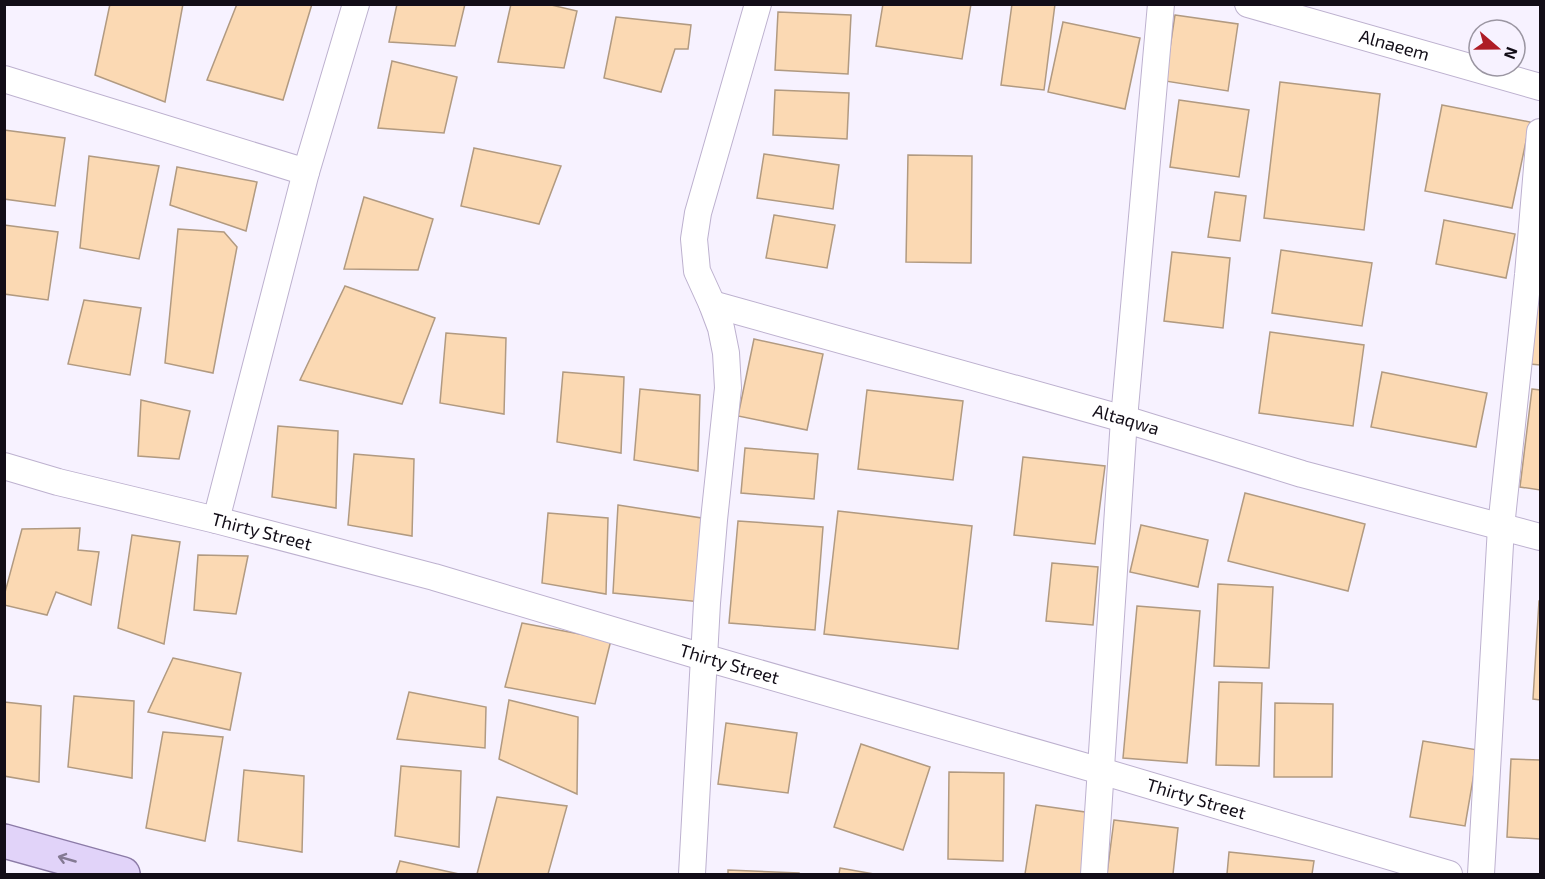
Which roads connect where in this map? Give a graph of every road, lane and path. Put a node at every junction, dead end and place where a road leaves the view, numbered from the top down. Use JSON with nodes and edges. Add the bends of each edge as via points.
{"nodes":[{"id":1,"x":356,"y":4,"type":"edge"},
{"id":2,"x":758,"y":4,"type":"edge"},
{"id":3,"x":1161,"y":4,"type":"edge"},
{"id":4,"x":1248,"y":4,"type":"edge"},
{"id":5,"x":4,"y":79,"type":"edge"},
{"id":6,"x":1540,"y":87,"type":"edge"},
{"id":7,"x":1540,"y":132,"type":"edge"},
{"id":8,"x":306,"y":172,"type":"junction"},
{"id":9,"x":712,"y":304,"type":"junction"},
{"id":10,"x":1124,"y":419,"type":"junction"},
{"id":11,"x":4,"y":466,"type":"edge"},
{"id":12,"x":216,"y":520,"type":"junction"},
{"id":13,"x":1501,"y":527,"type":"junction"},
{"id":14,"x":1540,"y":537,"type":"edge"},
{"id":15,"x":703,"y":657,"type":"junction"},
{"id":16,"x":1101,"y":771,"type":"junction"},
{"id":17,"x":4,"y":841,"type":"edge"},
{"id":18,"x":123,"y":874,"type":"edge"},
{"id":19,"x":692,"y":874,"type":"edge"},
{"id":20,"x":1094,"y":874,"type":"edge"},
{"id":21,"x":1449,"y":874,"type":"edge"},
{"id":22,"x":1481,"y":874,"type":"edge"}],
"edges":[{"from":1,"to":8,"type":"street"},
{"from":2,"to":9,"type":"street","via":[[694,239],[697,271]]},
{"from":3,"to":10,"type":"street"},
{"from":4,"to":6,"type":"street","name":"Alnaeem"},
{"from":5,"to":8,"type":"street"},
{"from":7,"to":13,"type":"street"},
{"from":8,"to":12,"type":"street"},
{"from":9,"to":10,"type":"street","name":"Altaqwa"},
{"from":9,"to":15,"type":"street","via":[[726,353],[728,388]]},
{"from":10,"to":13,"type":"street","name":"Altaqwa","via":[[1302,474]]},
{"from":10,"to":16,"type":"street"},
{"from":11,"to":12,"type":"street","name":"Thirty Street"},
{"from":12,"to":15,"type":"street","name":"Thirty Street","via":[[434,577]]},
{"from":13,"to":14,"type":"street","name":"Altaqwa"},
{"from":13,"to":22,"type":"street"},
{"from":15,"to":16,"type":"street","name":"Thirty Street"},
{"from":15,"to":19,"type":"street"},
{"from":16,"to":20,"type":"street"},
{"from":16,"to":21,"type":"street","name":"Thirty Street"},
{"from":18,"to":17,"type":"main road","one_way":true}]}
